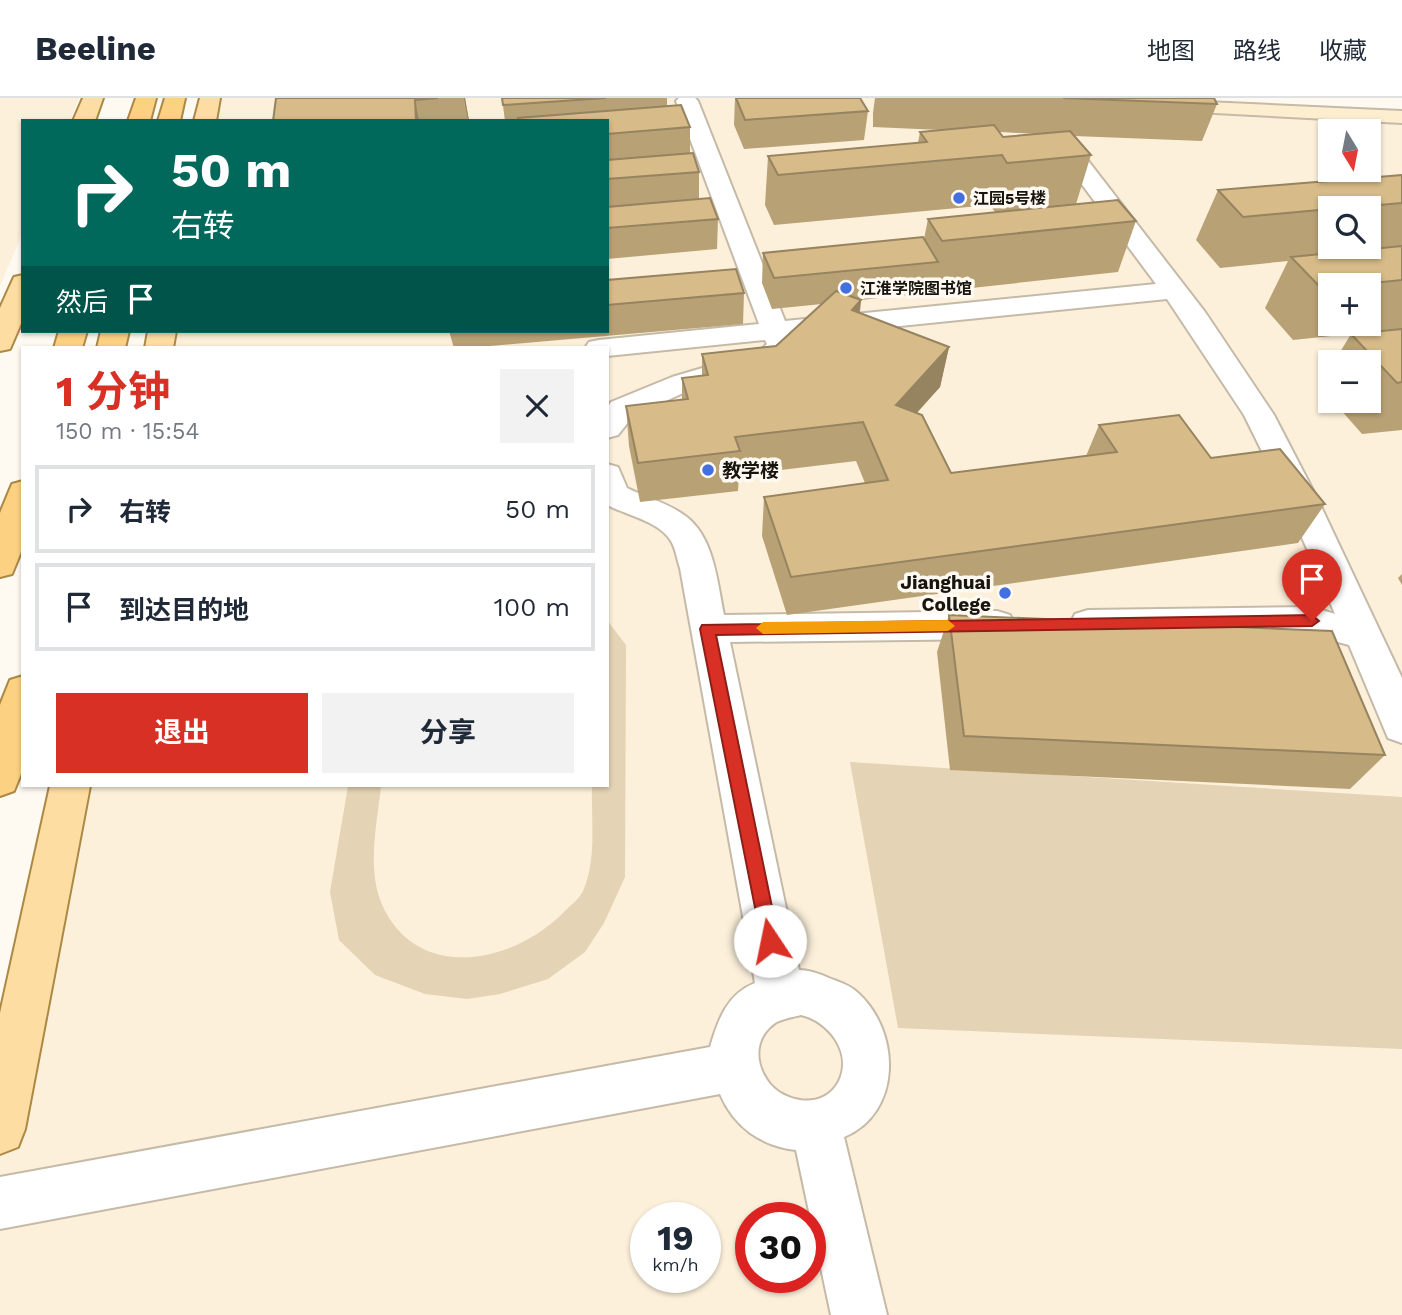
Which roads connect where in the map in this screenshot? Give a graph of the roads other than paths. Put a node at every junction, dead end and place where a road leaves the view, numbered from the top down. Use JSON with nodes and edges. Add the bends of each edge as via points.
{"nodes":[{"id":1,"x":93,"y":98,"type":"edge"},
{"id":2,"x":146,"y":98,"type":"edge"},
{"id":3,"x":175,"y":98,"type":"edge"},
{"id":4,"x":210,"y":98,"type":"edge"},
{"id":5,"x":1217,"y":98,"type":"edge"},
{"id":6,"x":687,"y":101,"type":"dead end"},
{"id":7,"x":1141,"y":104,"type":"edge"},
{"id":8,"x":1402,"y":106,"type":"edge"},
{"id":9,"x":1038,"y":110,"type":"dead end"},
{"id":10,"x":1402,"y":117,"type":"edge"},
{"id":11,"x":85,"y":119,"type":"edge"},
{"id":12,"x":140,"y":119,"type":"edge"},
{"id":13,"x":170,"y":119,"type":"edge"},
{"id":14,"x":205,"y":119,"type":"edge"},
{"id":15,"x":21,"y":288,"type":"edge"},
{"id":16,"x":1174,"y":290,"type":"junction"},
{"id":17,"x":775,"y":330,"type":"junction"},
{"id":18,"x":0,"y":343,"type":"edge"},
{"id":19,"x":609,"y":347,"type":"edge"},
{"id":20,"x":609,"y":425,"type":"edge"},
{"id":21,"x":609,"y":481,"type":"edge"},
{"id":22,"x":21,"y":498,"type":"edge"},
{"id":23,"x":0,"y":565,"type":"edge"},
{"id":24,"x":707,"y":629,"type":"junction"},
{"id":25,"x":1362,"y":635,"type":"junction"},
{"id":26,"x":21,"y":699,"type":"edge"},
{"id":27,"x":1402,"y":727,"type":"edge"},
{"id":28,"x":0,"y":779,"type":"edge"},
{"id":29,"x":69,"y":787,"type":"edge"},
{"id":30,"x":780,"y":993,"type":"junction"},
{"id":31,"x":734,"y":1067,"type":"junction"},
{"id":32,"x":816,"y":1125,"type":"junction"},
{"id":33,"x":0,"y":1129,"type":"edge"},
{"id":34,"x":0,"y":1203,"type":"edge"},
{"id":35,"x":859,"y":1315,"type":"edge"}],
"edges":[{"from":1,"to":11,"type":"main road"},
{"from":2,"to":12,"type":"highway"},
{"from":3,"to":13,"type":"highway"},
{"from":4,"to":14,"type":"main road"},
{"from":5,"to":8,"type":"main road"},
{"from":6,"to":17,"type":"street"},
{"from":7,"to":10,"type":"main road"},
{"from":9,"to":16,"type":"street"},
{"from":15,"to":18,"type":"main road"},
{"from":16,"to":17,"type":"street"},
{"from":16,"to":25,"type":"street","via":[[1259,415]]},
{"from":17,"to":19,"type":"street"},
{"from":17,"to":20,"type":"street","via":[[781,345],[770,357],[663,391],[622,409]]},
{"from":21,"to":24,"type":"street","via":[[613,494],[632,506],[667,517],[687,537]]},
{"from":22,"to":23,"type":"highway"},
{"from":24,"to":25,"type":"street","via":[[1312,621]]},
{"from":24,"to":30,"type":"street"},
{"from":25,"to":27,"type":"street"},
{"from":26,"to":28,"type":"highway"},
{"from":29,"to":33,"type":"main road"},
{"from":30,"to":31,"type":"street","via":[[761,1001],[745,1016],[736,1034]]},
{"from":30,"to":32,"type":"street","via":[[822,997],[841,1008],[864,1046],[861,1090],[848,1109],[830,1122]]},
{"from":31,"to":32,"type":"street","via":[[747,1099],[764,1115],[785,1125]]},
{"from":31,"to":34,"type":"street"},
{"from":32,"to":35,"type":"street"}]}
